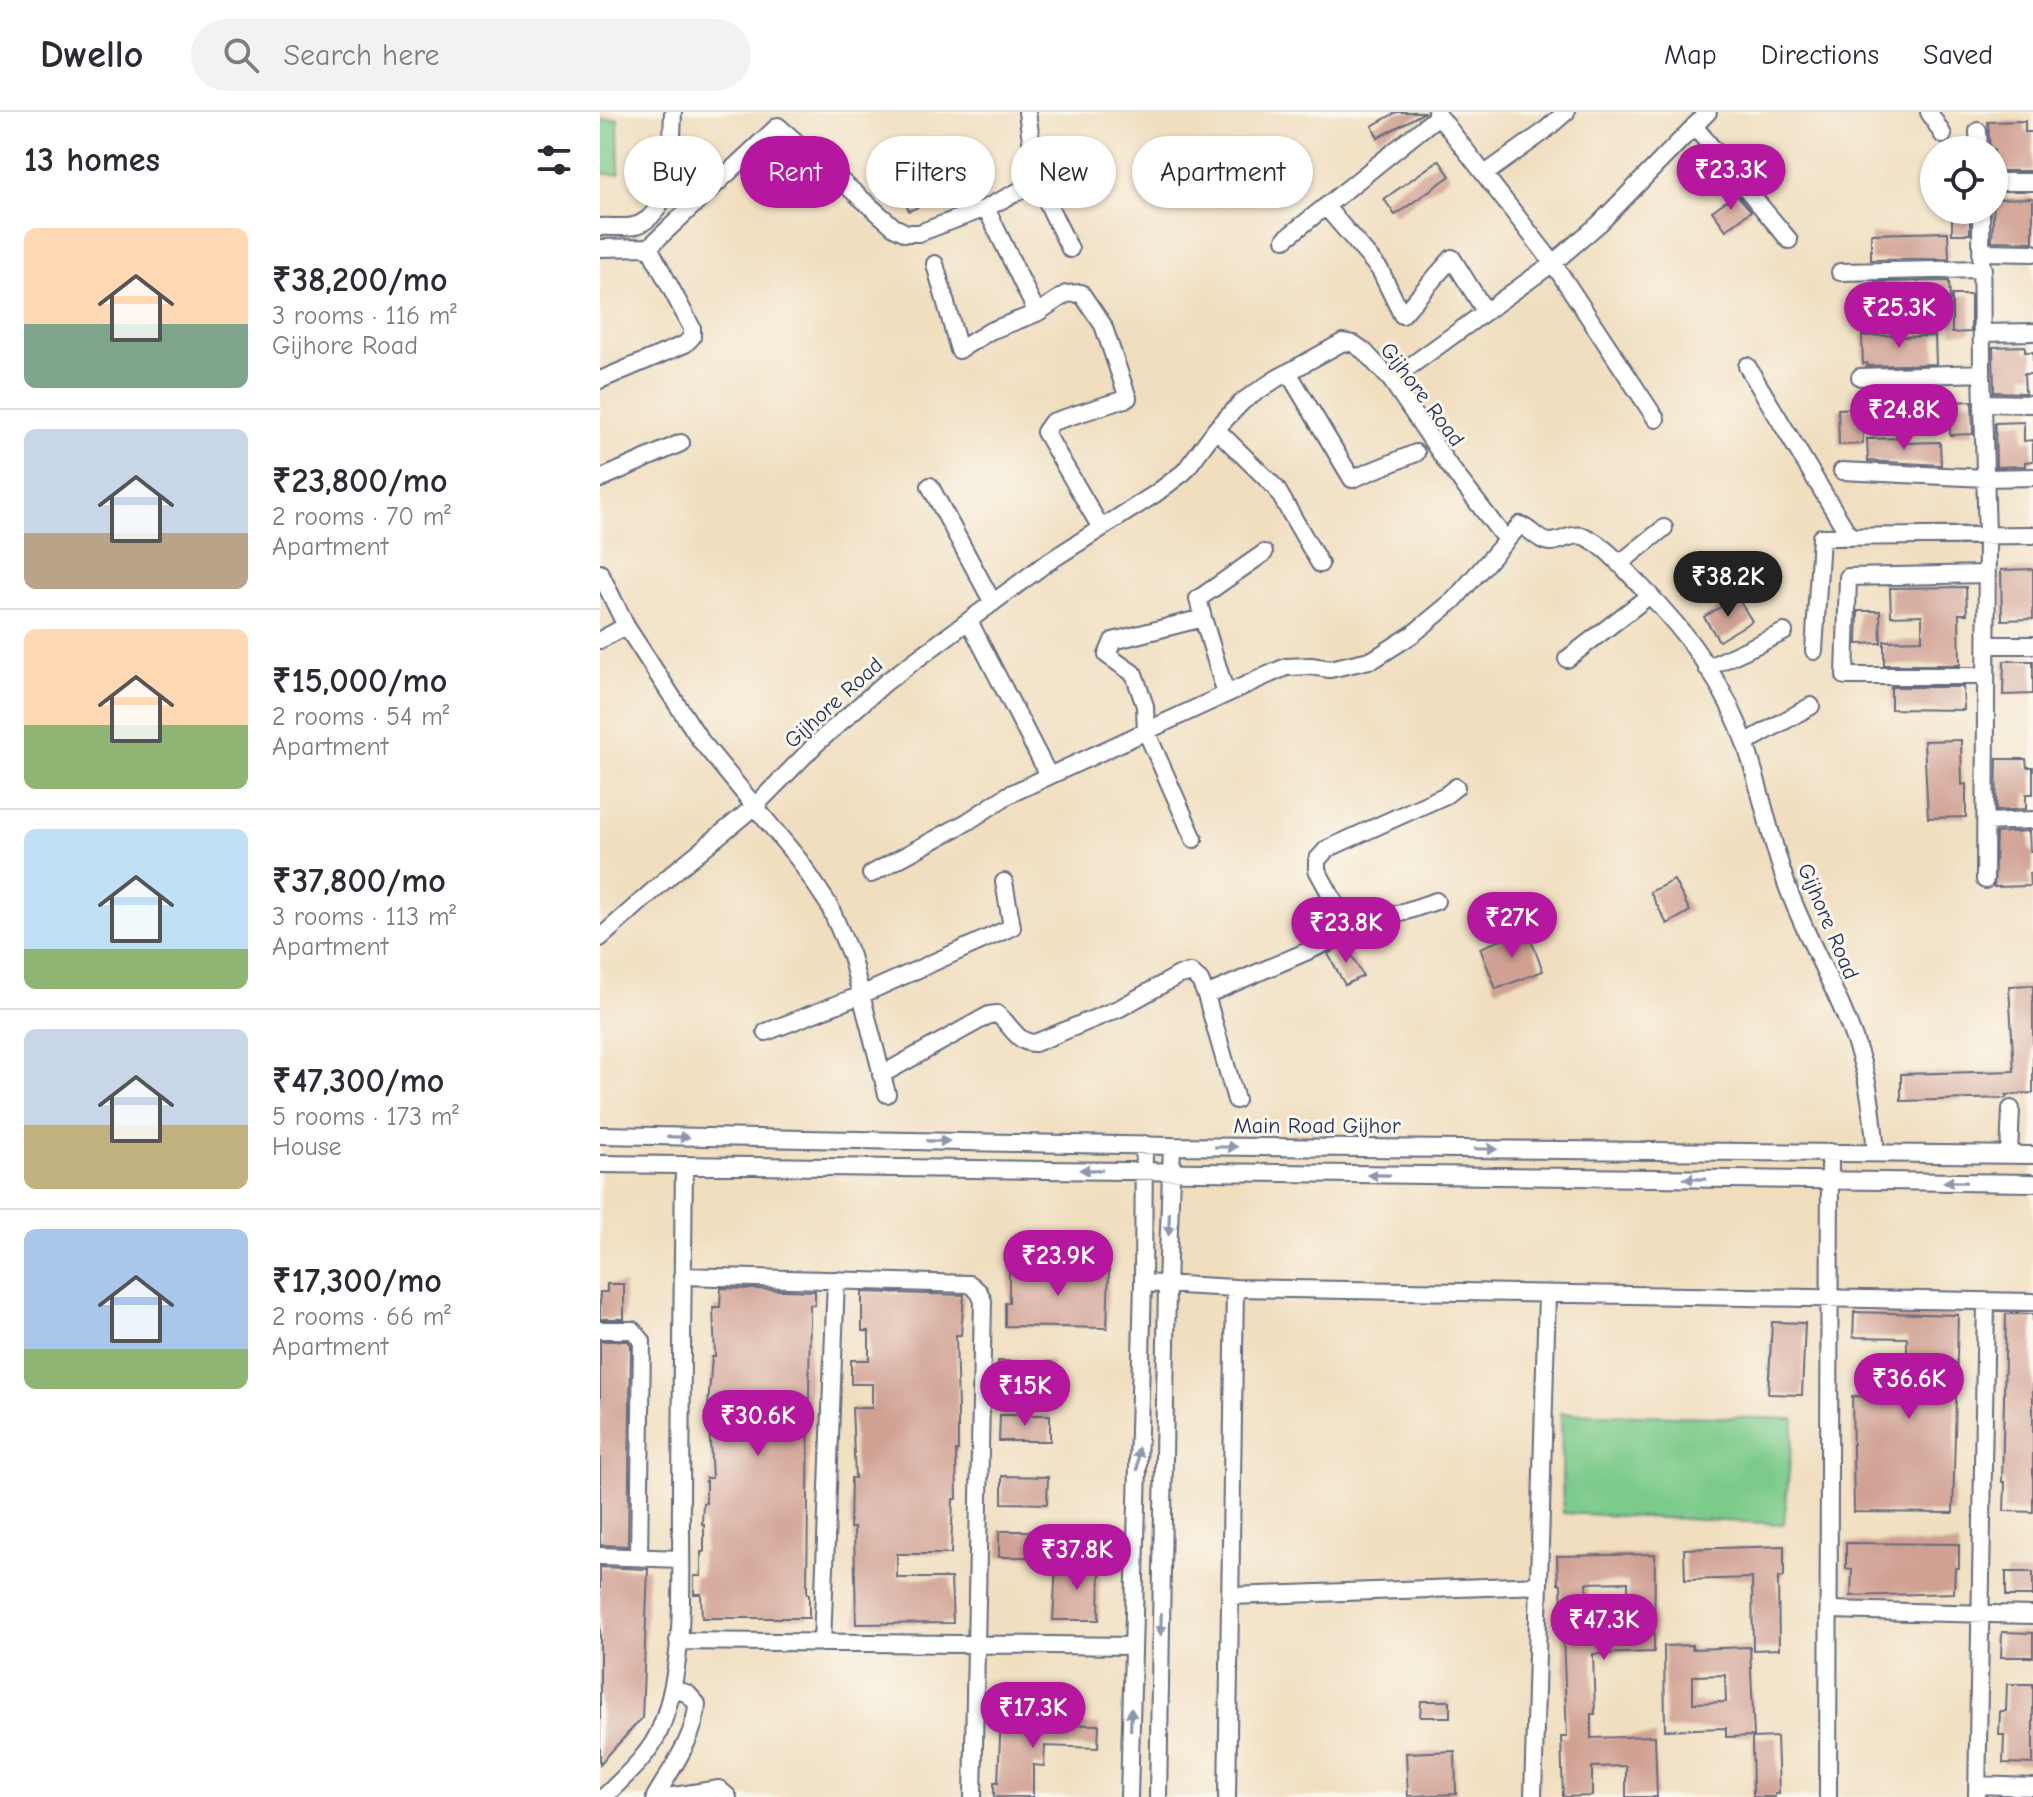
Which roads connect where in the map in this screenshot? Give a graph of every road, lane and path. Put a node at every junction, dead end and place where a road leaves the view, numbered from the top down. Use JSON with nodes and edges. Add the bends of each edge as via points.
{"nodes":[{"id":1,"x":673,"y":112,"type":"edge"},
{"id":2,"x":1027,"y":112,"type":"edge"},
{"id":3,"x":1566,"y":112,"type":"edge"},
{"id":4,"x":1708,"y":112,"type":"edge"},
{"id":5,"x":1929,"y":112,"type":"edge"},
{"id":6,"x":1437,"y":114,"type":"edge"},
{"id":7,"x":1694,"y":126,"type":"junction"},
{"id":8,"x":1978,"y":131,"type":"dead end"},
{"id":9,"x":1943,"y":135,"type":"dead end"},
{"id":10,"x":1030,"y":136,"type":"edge"},
{"id":11,"x":1978,"y":136,"type":"edge"},
{"id":12,"x":1485,"y":174,"type":"junction"},
{"id":13,"x":2008,"y":182,"type":"edge"},
{"id":14,"x":2033,"y":182,"type":"edge"},
{"id":15,"x":866,"y":203,"type":"edge"},
{"id":16,"x":1326,"y":207,"type":"junction"},
{"id":17,"x":872,"y":208,"type":"edge"},
{"id":18,"x":986,"y":208,"type":"joint"},
{"id":19,"x":1050,"y":208,"type":"edge"},
{"id":20,"x":1982,"y":224,"type":"edge"},
{"id":21,"x":600,"y":227,"type":"edge"},
{"id":22,"x":1285,"y":239,"type":"dead end"},
{"id":23,"x":1789,"y":240,"type":"dead end"},
{"id":24,"x":649,"y":247,"type":"junction"},
{"id":25,"x":600,"y":248,"type":"edge"},
{"id":26,"x":1070,"y":249,"type":"dead end"},
{"id":27,"x":2033,"y":253,"type":"edge"},
{"id":28,"x":1983,"y":261,"type":"junction"},
{"id":29,"x":1553,"y":263,"type":"junction"},
{"id":30,"x":935,"y":264,"type":"dead end"},
{"id":31,"x":1840,"y":272,"type":"dead end"},
{"id":32,"x":1485,"y":311,"type":"junction"},
{"id":33,"x":1037,"y":313,"type":"junction"},
{"id":34,"x":2033,"y":332,"type":"edge"},
{"id":35,"x":1983,"y":333,"type":"junction"},
{"id":36,"x":1747,"y":366,"type":"dead end"},
{"id":37,"x":1288,"y":372,"type":"junction"},
{"id":38,"x":1982,"y":373,"type":"junction"},
{"id":39,"x":1860,"y":377,"type":"dead end"},
{"id":40,"x":600,"y":380,"type":"edge"},
{"id":41,"x":1391,"y":380,"type":"junction"},
{"id":42,"x":1983,"y":403,"type":"junction"},
{"id":43,"x":2033,"y":404,"type":"edge"},
{"id":44,"x":1656,"y":419,"type":"dead end"},
{"id":45,"x":1216,"y":429,"type":"junction"},
{"id":46,"x":681,"y":443,"type":"dead end"},
{"id":47,"x":1416,"y":453,"type":"dead end"},
{"id":48,"x":1842,"y":471,"type":"dead end"},
{"id":49,"x":2033,"y":477,"type":"edge"},
{"id":50,"x":1985,"y":478,"type":"junction"},
{"id":51,"x":600,"y":479,"type":"edge"},
{"id":52,"x":930,"y":486,"type":"dead end"},
{"id":53,"x":1101,"y":528,"type":"junction"},
{"id":54,"x":1664,"y":528,"type":"dead end"},
{"id":55,"x":1987,"y":535,"type":"junction"},
{"id":56,"x":2033,"y":535,"type":"edge"},
{"id":57,"x":1850,"y":537,"type":"junction"},
{"id":58,"x":1506,"y":540,"type":"junction"},
{"id":59,"x":1264,"y":553,"type":"dead end"},
{"id":60,"x":1320,"y":564,"type":"dead end"},
{"id":61,"x":1619,"y":564,"type":"junction"},
{"id":62,"x":600,"y":573,"type":"edge"},
{"id":63,"x":1987,"y":574,"type":"junction"},
{"id":64,"x":1650,"y":595,"type":"junction"},
{"id":65,"x":993,"y":603,"type":"junction"},
{"id":66,"x":1203,"y":618,"type":"junction"},
{"id":67,"x":969,"y":621,"type":"junction"},
{"id":68,"x":626,"y":626,"type":"junction"},
{"id":69,"x":1784,"y":632,"type":"dead end"},
{"id":70,"x":600,"y":640,"type":"edge"},
{"id":71,"x":1987,"y":645,"type":"junction"},
{"id":72,"x":2033,"y":645,"type":"edge"},
{"id":73,"x":1814,"y":651,"type":"dead end"},
{"id":74,"x":1567,"y":659,"type":"dead end"},
{"id":75,"x":1707,"y":668,"type":"junction"},
{"id":76,"x":1986,"y":676,"type":"junction"},
{"id":77,"x":1226,"y":694,"type":"junction"},
{"id":78,"x":1811,"y":706,"type":"dead end"},
{"id":79,"x":1146,"y":731,"type":"junction"},
{"id":80,"x":1745,"y":743,"type":"junction"},
{"id":81,"x":1049,"y":776,"type":"junction"},
{"id":82,"x":1456,"y":787,"type":"dead end"},
{"id":83,"x":755,"y":806,"type":"junction"},
{"id":84,"x":2033,"y":820,"type":"edge"},
{"id":85,"x":1986,"y":822,"type":"junction"},
{"id":86,"x":1194,"y":839,"type":"dead end"},
{"id":87,"x":871,"y":874,"type":"dead end"},
{"id":88,"x":1985,"y":880,"type":"dead end"},
{"id":89,"x":1004,"y":882,"type":"dead end"},
{"id":90,"x":1436,"y":901,"type":"dead end"},
{"id":91,"x":1350,"y":930,"type":"junction"},
{"id":92,"x":600,"y":938,"type":"edge"},
{"id":93,"x":861,"y":995,"type":"junction"},
{"id":94,"x":1206,"y":995,"type":"junction"},
{"id":95,"x":766,"y":1032,"type":"dead end"},
{"id":96,"x":881,"y":1075,"type":"junction"},
{"id":97,"x":887,"y":1094,"type":"dead end"},
{"id":98,"x":1236,"y":1100,"type":"dead end"},
{"id":99,"x":2011,"y":1109,"type":"dead end"},
{"id":100,"x":600,"y":1135,"type":"edge"},
{"id":101,"x":1144,"y":1144,"type":"junction"},
{"id":102,"x":1172,"y":1146,"type":"junction"},
{"id":103,"x":1830,"y":1152,"type":"junction"},
{"id":104,"x":1876,"y":1153,"type":"junction"},
{"id":105,"x":2009,"y":1154,"type":"junction"},
{"id":106,"x":2033,"y":1155,"type":"edge"},
{"id":107,"x":600,"y":1164,"type":"edge"},
{"id":108,"x":684,"y":1165,"type":"junction"},
{"id":109,"x":1143,"y":1170,"type":"junction"},
{"id":110,"x":1170,"y":1172,"type":"junction"},
{"id":111,"x":1830,"y":1181,"type":"junction"},
{"id":112,"x":2033,"y":1183,"type":"edge"},
{"id":113,"x":682,"y":1276,"type":"junction"},
{"id":114,"x":836,"y":1280,"type":"junction"},
{"id":115,"x":1143,"y":1283,"type":"junction"},
{"id":116,"x":1167,"y":1286,"type":"junction"},
{"id":117,"x":1235,"y":1288,"type":"junction"},
{"id":118,"x":1547,"y":1294,"type":"junction"},
{"id":119,"x":1829,"y":1299,"type":"junction"},
{"id":120,"x":1986,"y":1302,"type":"junction"},
{"id":121,"x":2033,"y":1302,"type":"edge"},
{"id":122,"x":600,"y":1330,"type":"edge"},
{"id":123,"x":600,"y":1556,"type":"edge"},
{"id":124,"x":639,"y":1557,"type":"junction"},
{"id":125,"x":680,"y":1559,"type":"junction"},
{"id":126,"x":1539,"y":1585,"type":"junction"},
{"id":127,"x":1230,"y":1596,"type":"junction"},
{"id":128,"x":1829,"y":1610,"type":"junction"},
{"id":129,"x":1980,"y":1614,"type":"junction"},
{"id":130,"x":2033,"y":1615,"type":"edge"},
{"id":131,"x":678,"y":1641,"type":"junction"},
{"id":132,"x":822,"y":1643,"type":"junction"},
{"id":133,"x":977,"y":1644,"type":"junction"},
{"id":134,"x":1133,"y":1646,"type":"junction"},
{"id":135,"x":673,"y":1688,"type":"junction"},
{"id":136,"x":2033,"y":1787,"type":"edge"},
{"id":137,"x":1977,"y":1791,"type":"edge"},
{"id":138,"x":604,"y":1797,"type":"edge"},
{"id":139,"x":655,"y":1797,"type":"edge"},
{"id":140,"x":667,"y":1797,"type":"edge"},
{"id":141,"x":728,"y":1797,"type":"edge"},
{"id":142,"x":973,"y":1797,"type":"edge"},
{"id":143,"x":1129,"y":1797,"type":"edge"},
{"id":144,"x":1158,"y":1797,"type":"edge"},
{"id":145,"x":1227,"y":1797,"type":"edge"},
{"id":146,"x":1533,"y":1797,"type":"edge"},
{"id":147,"x":1828,"y":1797,"type":"edge"}],
"edges":[{"from":1,"to":21,"type":"street","via":[[668,184],[652,217],[636,226]]},
{"from":2,"to":10,"type":"street"},
{"from":3,"to":12,"type":"street"},
{"from":4,"to":7,"type":"street"},
{"from":5,"to":9,"type":"street"},
{"from":6,"to":12,"type":"street"},
{"from":6,"to":16,"type":"street"},
{"from":7,"to":23,"type":"street"},
{"from":7,"to":29,"type":"street","via":[[1600,223]]},
{"from":8,"to":11,"type":"street"},
{"from":12,"to":29,"type":"street"},
{"from":13,"to":14,"type":"street"},
{"from":15,"to":24,"type":"street","via":[[778,126]]},
{"from":16,"to":22,"type":"street"},
{"from":16,"to":32,"type":"street","via":[[1380,270],[1402,315],[1452,258]]},
{"from":17,"to":18,"type":"street","via":[[906,233]]},
{"from":18,"to":33,"type":"street"},
{"from":19,"to":26,"type":"street"},
{"from":20,"to":28,"type":"street"},
{"from":24,"to":25,"type":"street"},
{"from":24,"to":40,"type":"street","via":[[692,337]]},
{"from":27,"to":28,"type":"street"},
{"from":28,"to":31,"type":"street"},
{"from":28,"to":35,"type":"street"},
{"from":29,"to":32,"type":"street"},
{"from":29,"to":44,"type":"street"},
{"from":30,"to":33,"type":"street","via":[[959,350]]},
{"from":32,"to":41,"type":"street"},
{"from":33,"to":53,"type":"street","via":[[1066,294],[1081,293],[1103,325],[1128,398],[1052,422],[1045,432]]},
{"from":34,"to":35,"type":"street"},
{"from":35,"to":38,"type":"street"},
{"from":36,"to":57,"type":"street"},
{"from":37,"to":41,"type":"street","name":"Gijhore Road","via":[[1343,342],[1364,351]]},
{"from":37,"to":45,"type":"street","name":"Gijhore Road","via":[[1243,401]]},
{"from":37,"to":47,"type":"street","via":[[1352,479]]},
{"from":38,"to":39,"type":"street"},
{"from":38,"to":42,"type":"street"},
{"from":41,"to":58,"type":"street","name":"Gijhore Road"},
{"from":42,"to":43,"type":"street"},
{"from":42,"to":50,"type":"street"},
{"from":45,"to":53,"type":"street","name":"Gijhore Road","via":[[1184,472]]},
{"from":45,"to":60,"type":"street","via":[[1276,488]]},
{"from":46,"to":51,"type":"street"},
{"from":48,"to":50,"type":"street"},
{"from":49,"to":50,"type":"street"},
{"from":50,"to":55,"type":"street"},
{"from":52,"to":65,"type":"street"},
{"from":53,"to":65,"type":"street","name":"Gijhore Road"},
{"from":54,"to":61,"type":"street"},
{"from":55,"to":56,"type":"street"},
{"from":55,"to":57,"type":"street"},
{"from":55,"to":63,"type":"street"},
{"from":57,"to":73,"type":"street","via":[[1821,537]]},
{"from":58,"to":61,"type":"street","name":"Gijhore Road","via":[[1520,525],[1550,542],[1578,535]]},
{"from":58,"to":77,"type":"street","via":[[1454,600],[1374,659],[1330,669],[1286,667]]},
{"from":59,"to":66,"type":"street","via":[[1198,599]]},
{"from":61,"to":64,"type":"street","name":"Gijhore Road"},
{"from":62,"to":68,"type":"street"},
{"from":63,"to":71,"type":"street"},
{"from":63,"to":76,"type":"street","via":[[1848,577],[1845,676]]},
{"from":64,"to":74,"type":"street"},
{"from":64,"to":75,"type":"street","name":"Gijhore Road"},
{"from":65,"to":67,"type":"street","name":"Gijhore Road"},
{"from":66,"to":77,"type":"street"},
{"from":66,"to":79,"type":"street","via":[[1113,641],[1107,655],[1134,674],[1145,706]]},
{"from":67,"to":81,"type":"street"},
{"from":67,"to":83,"type":"street","name":"Gijhore Road","via":[[886,682]]},
{"from":68,"to":70,"type":"street"},
{"from":68,"to":83,"type":"street","via":[[701,741]]},
{"from":69,"to":75,"type":"street"},
{"from":71,"to":72,"type":"street"},
{"from":71,"to":76,"type":"street"},
{"from":75,"to":80,"type":"street","name":"Gijhore Road"},
{"from":76,"to":85,"type":"street"},
{"from":77,"to":79,"type":"street"},
{"from":78,"to":80,"type":"street"},
{"from":79,"to":81,"type":"street"},
{"from":79,"to":86,"type":"street"},
{"from":80,"to":104,"type":"street","name":"Gijhore Road","via":[[1788,888],[1862,1063]]},
{"from":81,"to":87,"type":"street"},
{"from":82,"to":91,"type":"street","via":[[1327,849],[1317,860],[1317,870]]},
{"from":83,"to":92,"type":"street","name":"Gijhore Road"},
{"from":83,"to":93,"type":"street","via":[[829,905]]},
{"from":84,"to":85,"type":"street"},
{"from":85,"to":88,"type":"street"},
{"from":89,"to":93,"type":"street","via":[[1012,927]]},
{"from":90,"to":91,"type":"street"},
{"from":91,"to":94,"type":"street"},
{"from":93,"to":95,"type":"street"},
{"from":93,"to":96,"type":"street"},
{"from":94,"to":96,"type":"street","via":[[1191,973],[1179,975],[1120,1008],[1028,1043],[997,1014],[989,1015]]},
{"from":94,"to":98,"type":"street"},
{"from":96,"to":97,"type":"street"},
{"from":99,"to":105,"type":"street"},
{"from":100,"to":101,"type":"street","name":"Main Road Gijhor","one_way":true},
{"from":101,"to":102,"type":"street","name":"Main Road Gijhor"},
{"from":101,"to":109,"type":"street"},
{"from":102,"to":103,"type":"street","name":"Main Road Gijhor","one_way":true},
{"from":102,"to":110,"type":"street"},
{"from":103,"to":104,"type":"street","name":"Main Road Gijhor"},
{"from":103,"to":111,"type":"street"},
{"from":104,"to":105,"type":"street","name":"Main Road Gijhor"},
{"from":105,"to":106,"type":"street","name":"Main Road Gijhor"},
{"from":107,"to":108,"type":"street"},
{"from":109,"to":108,"type":"street","one_way":true},
{"from":108,"to":113,"type":"street"},
{"from":109,"to":110,"type":"street"},
{"from":109,"to":115,"type":"street"},
{"from":111,"to":110,"type":"street","one_way":true},
{"from":110,"to":116,"type":"street","one_way":true},
{"from":112,"to":111,"type":"street","one_way":true},
{"from":111,"to":119,"type":"street"},
{"from":113,"to":114,"type":"street"},
{"from":113,"to":125,"type":"street"},
{"from":114,"to":132,"type":"street"},
{"from":114,"to":133,"type":"street","via":[[970,1284],[983,1301]]},
{"from":115,"to":116,"type":"street"},
{"from":134,"to":115,"type":"street","one_way":true},
{"from":116,"to":117,"type":"street"},
{"from":116,"to":144,"type":"street","one_way":true},
{"from":117,"to":118,"type":"street"},
{"from":117,"to":127,"type":"street"},
{"from":118,"to":119,"type":"street"},
{"from":118,"to":126,"type":"street"},
{"from":119,"to":120,"type":"street"},
{"from":119,"to":128,"type":"street"},
{"from":120,"to":121,"type":"street"},
{"from":120,"to":129,"type":"street"},
{"from":122,"to":124,"type":"street","via":[[633,1330],[642,1341]]},
{"from":123,"to":124,"type":"street"},
{"from":124,"to":125,"type":"street"},
{"from":125,"to":131,"type":"street"},
{"from":126,"to":127,"type":"street"},
{"from":126,"to":146,"type":"street"},
{"from":127,"to":145,"type":"street"},
{"from":128,"to":129,"type":"street"},
{"from":128,"to":147,"type":"street"},
{"from":129,"to":130,"type":"street"},
{"from":129,"to":137,"type":"street"},
{"from":131,"to":132,"type":"street"},
{"from":131,"to":135,"type":"street"},
{"from":132,"to":133,"type":"street"},
{"from":133,"to":134,"type":"street"},
{"from":133,"to":142,"type":"street"},
{"from":143,"to":134,"type":"street","one_way":true},
{"from":135,"to":138,"type":"street","via":[[660,1730],[632,1770]]},
{"from":135,"to":139,"type":"street","via":[[688,1694],[697,1704],[697,1714]]},
{"from":136,"to":137,"type":"street"},
{"from":140,"to":141,"type":"street","via":[[719,1789]]}]}
